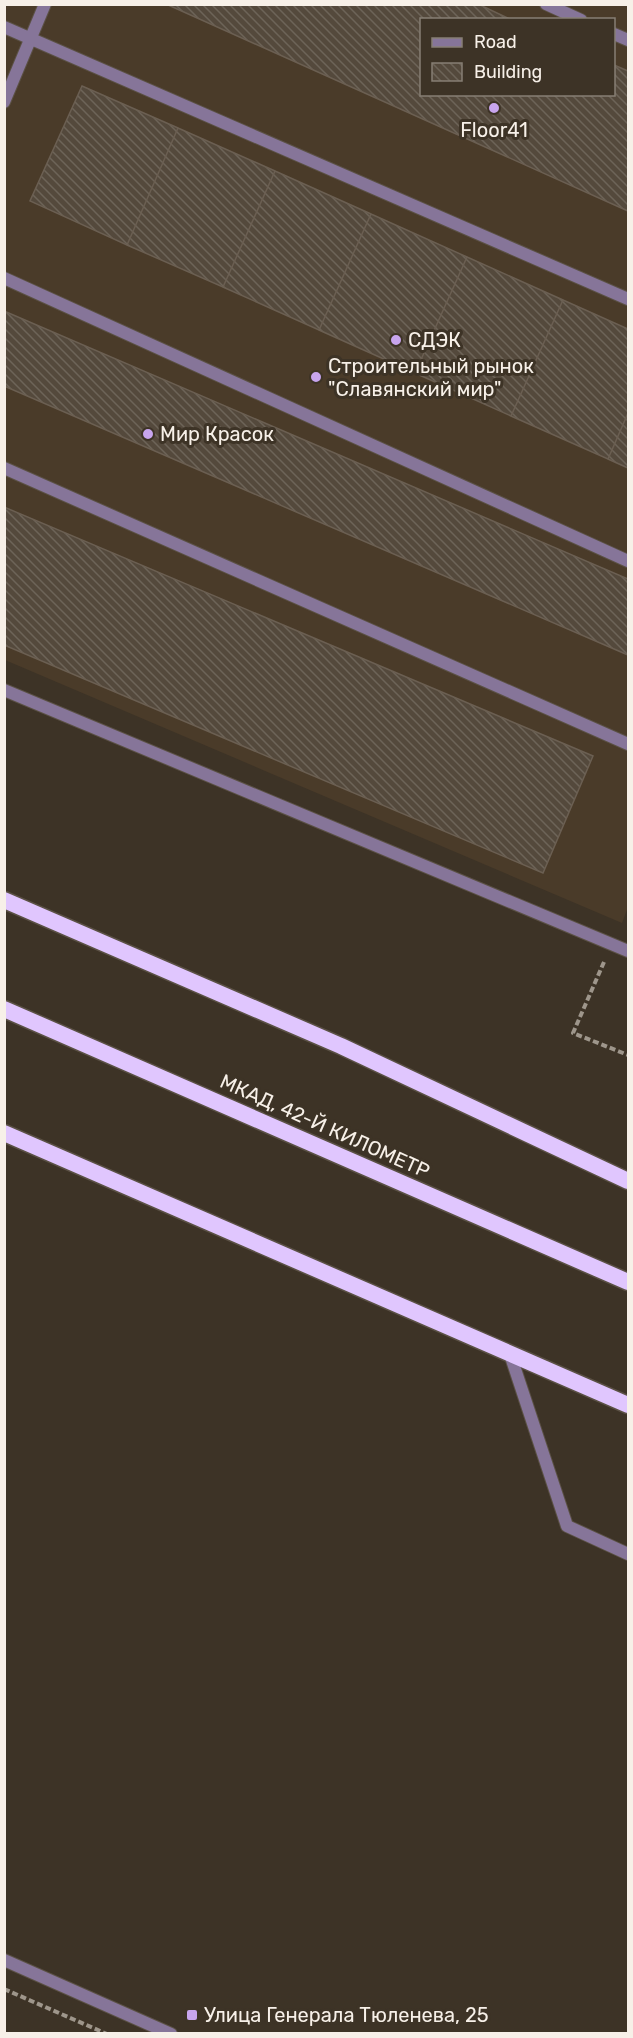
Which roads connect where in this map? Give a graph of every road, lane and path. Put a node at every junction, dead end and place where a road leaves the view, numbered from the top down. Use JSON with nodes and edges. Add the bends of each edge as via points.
{"nodes":[{"id":1,"x":45,"y":4,"type":"edge"},
{"id":2,"x":546,"y":4,"type":"edge"},
{"id":3,"x":577,"y":18,"type":"edge"},
{"id":4,"x":4,"y":27,"type":"edge"},
{"id":5,"x":31,"y":39,"type":"junction"},
{"id":6,"x":4,"y":102,"type":"edge"},
{"id":7,"x":4,"y":278,"type":"edge"},
{"id":8,"x":628,"y":298,"type":"edge"},
{"id":9,"x":4,"y":468,"type":"edge"},
{"id":10,"x":628,"y":561,"type":"edge"},
{"id":11,"x":4,"y":690,"type":"edge"},
{"id":12,"x":628,"y":744,"type":"edge"},
{"id":13,"x":4,"y":900,"type":"edge"},
{"id":14,"x":612,"y":944,"type":"junction"},
{"id":15,"x":628,"y":951,"type":"edge"},
{"id":16,"x":4,"y":1009,"type":"edge"},
{"id":17,"x":628,"y":1055,"type":"edge"},
{"id":18,"x":4,"y":1133,"type":"edge"},
{"id":19,"x":628,"y":1181,"type":"edge"},
{"id":20,"x":628,"y":1282,"type":"edge"},
{"id":21,"x":510,"y":1354,"type":"junction"},
{"id":22,"x":628,"y":1405,"type":"edge"},
{"id":23,"x":628,"y":1554,"type":"edge"},
{"id":24,"x":4,"y":1960,"type":"edge"},
{"id":25,"x":4,"y":1989,"type":"edge"},
{"id":26,"x":107,"y":2034,"type":"edge"},
{"id":27,"x":171,"y":2034,"type":"edge"}],
"edges":[{"from":1,"to":5,"type":"street"},
{"from":2,"to":3,"type":"street"},
{"from":4,"to":5,"type":"street"},
{"from":5,"to":6,"type":"street"},
{"from":5,"to":8,"type":"street"},
{"from":7,"to":10,"type":"street"},
{"from":9,"to":12,"type":"street"},
{"from":11,"to":14,"type":"street"},
{"from":13,"to":19,"type":"highway","via":[[341,1046]]},
{"from":14,"to":15,"type":"street"},
{"from":14,"to":17,"type":"path","via":[[573,1033]]},
{"from":16,"to":20,"type":"highway","name":"МКАД, 42-Й КИЛОМЕТР"},
{"from":18,"to":21,"type":"highway"},
{"from":21,"to":22,"type":"highway"},
{"from":21,"to":23,"type":"street","via":[[567,1526]]},
{"from":24,"to":27,"type":"street"},
{"from":25,"to":26,"type":"path"}]}
